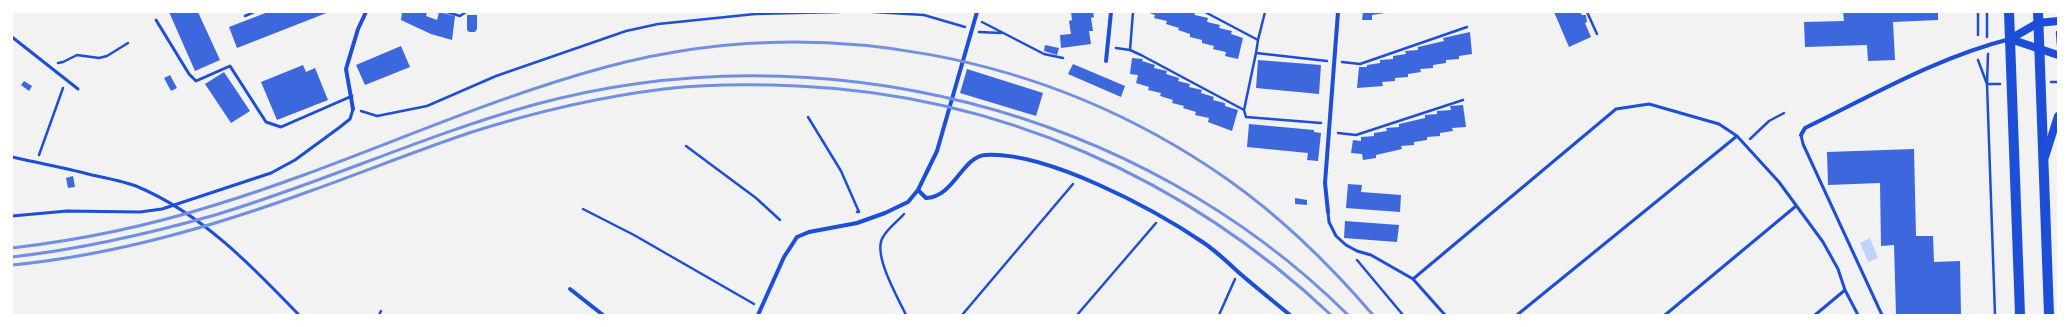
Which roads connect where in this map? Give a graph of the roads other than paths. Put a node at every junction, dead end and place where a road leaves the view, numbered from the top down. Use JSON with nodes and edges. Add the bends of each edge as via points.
{"nodes":[{"id":1,"x":366,"y":12,"type":"edge"},
{"id":2,"x":977,"y":12,"type":"edge"},
{"id":3,"x":1111,"y":12,"type":"edge"},
{"id":4,"x":1338,"y":12,"type":"edge"},
{"id":5,"x":2009,"y":12,"type":"edge"},
{"id":6,"x":2038,"y":12,"type":"edge"},
{"id":7,"x":156,"y":20,"type":"dead end"},
{"id":8,"x":2058,"y":22,"type":"edge"},
{"id":9,"x":2038,"y":23,"type":"junction"},
{"id":10,"x":12,"y":37,"type":"edge"},
{"id":11,"x":2010,"y":39,"type":"junction"},
{"id":12,"x":2039,"y":50,"type":"junction"},
{"id":13,"x":2058,"y":55,"type":"edge"},
{"id":14,"x":1106,"y":61,"type":"dead end"},
{"id":15,"x":78,"y":89,"type":"dead end"},
{"id":16,"x":352,"y":96,"type":"junction"},
{"id":17,"x":353,"y":109,"type":"joint"},
{"id":18,"x":2058,"y":116,"type":"edge"},
{"id":19,"x":1802,"y":135,"type":"joint"},
{"id":20,"x":1737,"y":136,"type":"junction"},
{"id":21,"x":12,"y":157,"type":"edge"},
{"id":22,"x":2042,"y":163,"type":"junction"},
{"id":23,"x":918,"y":190,"type":"junction"},
{"id":24,"x":1796,"y":206,"type":"junction"},
{"id":25,"x":1328,"y":212,"type":"joint"},
{"id":26,"x":12,"y":216,"type":"edge"},
{"id":27,"x":1413,"y":279,"type":"junction"},
{"id":28,"x":570,"y":289,"type":"dead end"},
{"id":29,"x":1845,"y":290,"type":"junction"},
{"id":30,"x":299,"y":315,"type":"edge"},
{"id":31,"x":603,"y":315,"type":"edge"},
{"id":32,"x":758,"y":315,"type":"edge"},
{"id":33,"x":1290,"y":315,"type":"edge"},
{"id":34,"x":1445,"y":315,"type":"edge"},
{"id":35,"x":1518,"y":315,"type":"edge"},
{"id":36,"x":1665,"y":315,"type":"edge"},
{"id":37,"x":1815,"y":315,"type":"edge"},
{"id":38,"x":1858,"y":315,"type":"edge"},
{"id":39,"x":1882,"y":315,"type":"edge"},
{"id":40,"x":2020,"y":315,"type":"edge"},
{"id":41,"x":2049,"y":315,"type":"edge"}],
"edges":[{"from":1,"to":16,"type":"street","via":[[346,69]]},
{"from":2,"to":23,"type":"street","via":[[937,151]]},
{"from":3,"to":14,"type":"street"},
{"from":4,"to":25,"type":"street","via":[[1325,183]]},
{"from":5,"to":11,"type":"main road"},
{"from":6,"to":9,"type":"main road"},
{"from":7,"to":16,"type":"lane","via":[[189,74],[196,81],[230,66],[266,122],[281,127]]},
{"from":8,"to":9,"type":"main road"},
{"from":9,"to":11,"type":"main road"},
{"from":9,"to":12,"type":"main road"},
{"from":10,"to":15,"type":"lane"},
{"from":11,"to":12,"type":"main road"},
{"from":11,"to":19,"type":"street","via":[[1965,52],[1805,128]]},
{"from":11,"to":40,"type":"main road"},
{"from":12,"to":13,"type":"main road"},
{"from":12,"to":22,"type":"main road"},
{"from":16,"to":17,"type":"street"},
{"from":17,"to":26,"type":"lane","via":[[350,119],[340,127],[295,160],[271,173],[162,209],[140,212],[67,211]]},
{"from":18,"to":22,"type":"main road"},
{"from":19,"to":39,"type":"lane","via":[[1803,144]]},
{"from":20,"to":24,"type":"lane","via":[[1779,182]]},
{"from":20,"to":27,"type":"lane","via":[[1720,124],[1649,104],[1616,109]]},
{"from":20,"to":35,"type":"lane"},
{"from":21,"to":30,"type":"lane","via":[[113,180],[156,196],[183,211],[222,240],[258,272]]},
{"from":22,"to":41,"type":"main road"},
{"from":23,"to":32,"type":"street","via":[[908,202],[885,213],[797,237],[784,257]]},
{"from":23,"to":33,"type":"street","via":[[926,198],[934,197],[941,193],[972,160],[983,155],[999,154],[1046,165],[1118,194],[1205,244]]},
{"from":24,"to":29,"type":"lane","via":[[1823,242],[1838,269]]},
{"from":24,"to":36,"type":"lane"},
{"from":25,"to":27,"type":"lane","via":[[1329,222],[1336,236],[1346,245],[1357,252],[1371,255]]},
{"from":27,"to":34,"type":"lane"},
{"from":28,"to":31,"type":"street"},
{"from":29,"to":37,"type":"lane"},
{"from":29,"to":38,"type":"lane"}]}
